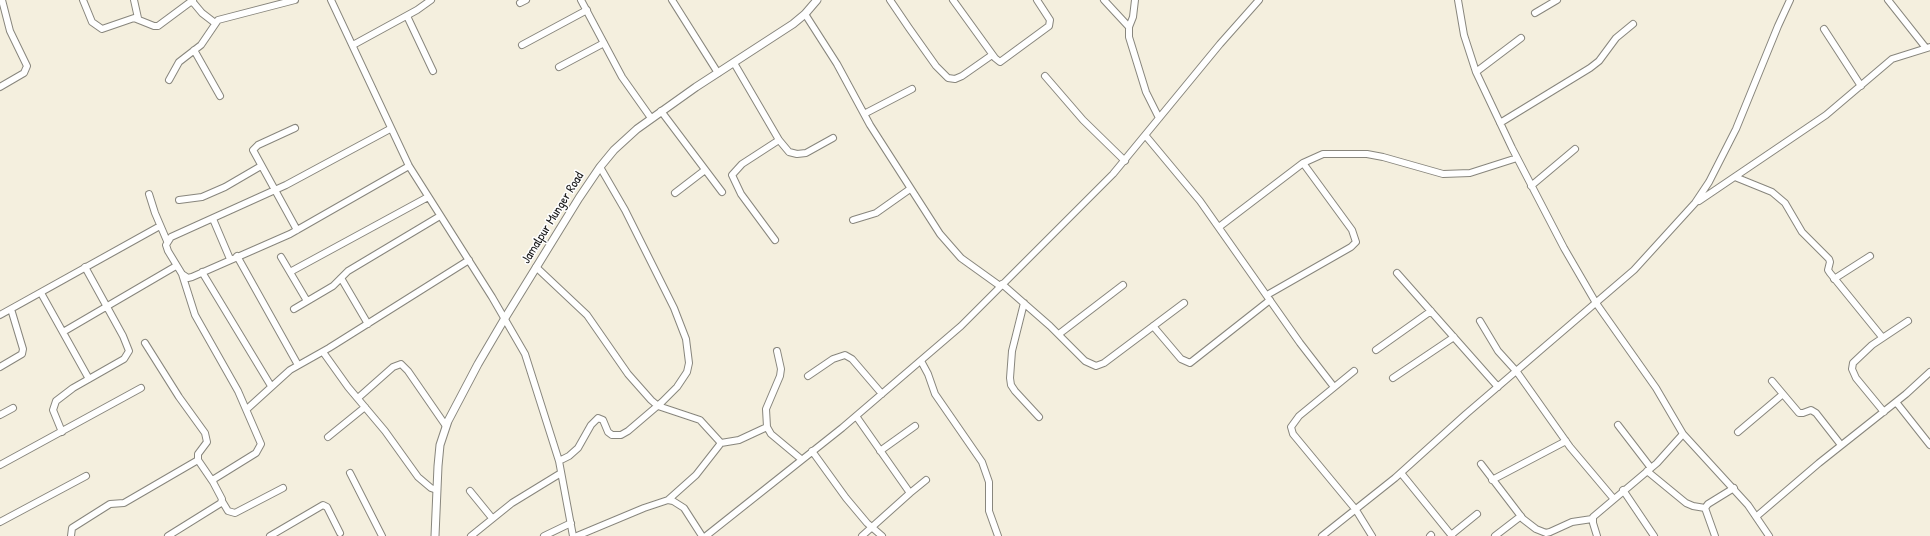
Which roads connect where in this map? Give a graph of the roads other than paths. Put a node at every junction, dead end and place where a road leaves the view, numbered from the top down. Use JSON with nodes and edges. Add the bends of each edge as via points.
{"nodes":[{"id":1,"x":2,"y":0,"type":"edge"},
{"id":2,"x":83,"y":0,"type":"edge"},
{"id":3,"x":134,"y":0,"type":"edge"},
{"id":4,"x":192,"y":0,"type":"edge"},
{"id":5,"x":295,"y":0,"type":"edge"},
{"id":6,"x":331,"y":0,"type":"edge"},
{"id":7,"x":431,"y":0,"type":"edge"},
{"id":8,"x":581,"y":0,"type":"edge"},
{"id":9,"x":672,"y":0,"type":"edge"},
{"id":10,"x":817,"y":0,"type":"edge"},
{"id":11,"x":890,"y":0,"type":"edge"},
{"id":12,"x":953,"y":0,"type":"edge"},
{"id":13,"x":1037,"y":0,"type":"edge"},
{"id":14,"x":1104,"y":0,"type":"edge"},
{"id":15,"x":1135,"y":0,"type":"edge"},
{"id":16,"x":1259,"y":0,"type":"edge"},
{"id":17,"x":1458,"y":0,"type":"edge"},
{"id":18,"x":1557,"y":0,"type":"edge"},
{"id":19,"x":1790,"y":0,"type":"edge"},
{"id":20,"x":1888,"y":0,"type":"edge"},
{"id":21,"x":587,"y":10,"type":"junction"},
{"id":22,"x":1535,"y":13,"type":"dead end"},
{"id":23,"x":805,"y":14,"type":"junction"},
{"id":24,"x":407,"y":16,"type":"junction"},
{"id":25,"x":138,"y":18,"type":"junction"},
{"id":26,"x":214,"y":23,"type":"junction"},
{"id":27,"x":1633,"y":24,"type":"dead end"},
{"id":28,"x":1128,"y":27,"type":"junction"},
{"id":29,"x":1824,"y":28,"type":"dead end"},
{"id":30,"x":1521,"y":38,"type":"dead end"},
{"id":31,"x":604,"y":43,"type":"junction"},
{"id":32,"x":353,"y":45,"type":"junction"},
{"id":33,"x":522,"y":46,"type":"dead end"},
{"id":34,"x":1928,"y":48,"type":"edge"},
{"id":35,"x":194,"y":50,"type":"junction"},
{"id":36,"x":992,"y":55,"type":"junction"},
{"id":37,"x":734,"y":63,"type":"junction"},
{"id":38,"x":559,"y":67,"type":"dead end"},
{"id":39,"x":433,"y":71,"type":"dead end"},
{"id":40,"x":1476,"y":72,"type":"junction"},
{"id":41,"x":718,"y":73,"type":"junction"},
{"id":42,"x":1046,"y":76,"type":"dead end"},
{"id":43,"x":169,"y":80,"type":"dead end"},
{"id":44,"x":1861,"y":86,"type":"junction"},
{"id":45,"x":0,"y":87,"type":"edge"},
{"id":46,"x":912,"y":89,"type":"dead end"},
{"id":47,"x":220,"y":96,"type":"dead end"},
{"id":48,"x":661,"y":111,"type":"junction"},
{"id":49,"x":864,"y":114,"type":"junction"},
{"id":50,"x":652,"y":118,"type":"junction"},
{"id":51,"x":1159,"y":118,"type":"junction"},
{"id":52,"x":1500,"y":123,"type":"junction"},
{"id":53,"x":296,"y":128,"type":"dead end"},
{"id":54,"x":390,"y":129,"type":"junction"},
{"id":55,"x":1145,"y":135,"type":"junction"},
{"id":56,"x":832,"y":138,"type":"dead end"},
{"id":57,"x":778,"y":140,"type":"junction"},
{"id":58,"x":1575,"y":149,"type":"dead end"},
{"id":59,"x":1517,"y":158,"type":"junction"},
{"id":60,"x":1124,"y":161,"type":"junction"},
{"id":61,"x":1303,"y":163,"type":"junction"},
{"id":62,"x":261,"y":166,"type":"junction"},
{"id":63,"x":409,"y":166,"type":"junction"},
{"id":64,"x":600,"y":166,"type":"junction"},
{"id":65,"x":705,"y":170,"type":"junction"},
{"id":66,"x":1734,"y":177,"type":"junction"},
{"id":67,"x":1531,"y":186,"type":"junction"},
{"id":68,"x":910,"y":189,"type":"junction"},
{"id":69,"x":275,"y":190,"type":"junction"},
{"id":70,"x":722,"y":192,"type":"dead end"},
{"id":71,"x":675,"y":193,"type":"dead end"},
{"id":72,"x":149,"y":194,"type":"dead end"},
{"id":73,"x":428,"y":197,"type":"junction"},
{"id":74,"x":179,"y":200,"type":"dead end"},
{"id":75,"x":1696,"y":203,"type":"junction"},
{"id":76,"x":440,"y":216,"type":"junction"},
{"id":77,"x":213,"y":219,"type":"junction"},
{"id":78,"x":853,"y":220,"type":"dead end"},
{"id":79,"x":160,"y":226,"type":"junction"},
{"id":80,"x":1219,"y":227,"type":"junction"},
{"id":81,"x":297,"y":230,"type":"junction"},
{"id":82,"x":775,"y":240,"type":"dead end"},
{"id":83,"x":167,"y":241,"type":"junction"},
{"id":84,"x":236,"y":256,"type":"junction"},
{"id":85,"x":1870,"y":256,"type":"dead end"},
{"id":86,"x":281,"y":257,"type":"dead end"},
{"id":87,"x":230,"y":259,"type":"junction"},
{"id":88,"x":469,"y":260,"type":"junction"},
{"id":89,"x":176,"y":266,"type":"junction"},
{"id":90,"x":86,"y":267,"type":"junction"},
{"id":91,"x":536,"y":267,"type":"junction"},
{"id":92,"x":202,"y":272,"type":"junction"},
{"id":93,"x":290,"y":272,"type":"junction"},
{"id":94,"x":182,"y":274,"type":"junction"},
{"id":95,"x":1397,"y":274,"type":"dead end"},
{"id":96,"x":341,"y":278,"type":"junction"},
{"id":97,"x":1834,"y":278,"type":"junction"},
{"id":98,"x":1001,"y":285,"type":"junction"},
{"id":99,"x":1123,"y":285,"type":"dead end"},
{"id":100,"x":41,"y":293,"type":"junction"},
{"id":101,"x":1268,"y":297,"type":"junction"},
{"id":102,"x":307,"y":301,"type":"junction"},
{"id":103,"x":1024,"y":303,"type":"junction"},
{"id":104,"x":1184,"y":303,"type":"dead end"},
{"id":105,"x":1596,"y":303,"type":"junction"},
{"id":106,"x":108,"y":306,"type":"junction"},
{"id":107,"x":11,"y":309,"type":"junction"},
{"id":108,"x":294,"y":309,"type":"dead end"},
{"id":109,"x":1431,"y":311,"type":"junction"},
{"id":110,"x":0,"y":315,"type":"edge"},
{"id":111,"x":505,"y":318,"type":"junction"},
{"id":112,"x":1908,"y":321,"type":"dead end"},
{"id":113,"x":1480,"y":322,"type":"dead end"},
{"id":114,"x":368,"y":324,"type":"junction"},
{"id":115,"x":1153,"y":326,"type":"junction"},
{"id":116,"x":63,"y":332,"type":"junction"},
{"id":117,"x":1059,"y":334,"type":"junction"},
{"id":118,"x":1454,"y":337,"type":"junction"},
{"id":119,"x":1882,"y":337,"type":"junction"},
{"id":120,"x":145,"y":343,"type":"dead end"},
{"id":121,"x":1376,"y":350,"type":"dead end"},
{"id":122,"x":777,"y":351,"type":"dead end"},
{"id":123,"x":323,"y":352,"type":"junction"},
{"id":124,"x":921,"y":361,"type":"junction"},
{"id":125,"x":298,"y":365,"type":"junction"},
{"id":126,"x":0,"y":367,"type":"edge"},
{"id":127,"x":1354,"y":372,"type":"dead end"},
{"id":128,"x":1517,"y":372,"type":"junction"},
{"id":129,"x":1930,"y":372,"type":"edge"},
{"id":130,"x":808,"y":376,"type":"dead end"},
{"id":131,"x":1392,"y":378,"type":"dead end"},
{"id":132,"x":89,"y":379,"type":"junction"},
{"id":133,"x":1772,"y":381,"type":"dead end"},
{"id":134,"x":271,"y":386,"type":"junction"},
{"id":135,"x":1334,"y":387,"type":"junction"},
{"id":136,"x":1498,"y":387,"type":"junction"},
{"id":137,"x":141,"y":388,"type":"dead end"},
{"id":138,"x":882,"y":394,"type":"junction"},
{"id":139,"x":1783,"y":394,"type":"junction"},
{"id":140,"x":358,"y":398,"type":"junction"},
{"id":141,"x":1896,"y":402,"type":"junction"},
{"id":142,"x":658,"y":406,"type":"junction"},
{"id":143,"x":365,"y":407,"type":"junction"},
{"id":144,"x":13,"y":408,"type":"dead end"},
{"id":145,"x":247,"y":409,"type":"junction"},
{"id":146,"x":1884,"y":412,"type":"junction"},
{"id":147,"x":0,"y":415,"type":"edge"},
{"id":148,"x":856,"y":416,"type":"junction"},
{"id":149,"x":1039,"y":417,"type":"dead end"},
{"id":150,"x":1618,"y":425,"type":"dead end"},
{"id":151,"x":446,"y":426,"type":"junction"},
{"id":152,"x":915,"y":426,"type":"dead end"},
{"id":153,"x":767,"y":427,"type":"junction"},
{"id":154,"x":62,"y":432,"type":"junction"},
{"id":155,"x":1738,"y":432,"type":"dead end"},
{"id":156,"x":1683,"y":434,"type":"junction"},
{"id":157,"x":328,"y":437,"type":"dead end"},
{"id":158,"x":1566,"y":441,"type":"junction"},
{"id":159,"x":721,"y":443,"type":"junction"},
{"id":160,"x":1841,"y":445,"type":"junction"},
{"id":161,"x":1930,"y":445,"type":"edge"},
{"id":162,"x":812,"y":451,"type":"junction"},
{"id":163,"x":880,"y":451,"type":"junction"},
{"id":164,"x":801,"y":459,"type":"junction"},
{"id":165,"x":198,"y":460,"type":"junction"},
{"id":166,"x":559,"y":461,"type":"junction"},
{"id":167,"x":1481,"y":464,"type":"dead end"},
{"id":168,"x":0,"y":465,"type":"edge"},
{"id":169,"x":1649,"y":470,"type":"junction"},
{"id":170,"x":350,"y":473,"type":"dead end"},
{"id":171,"x":561,"y":473,"type":"junction"},
{"id":172,"x":1401,"y":473,"type":"junction"},
{"id":173,"x":86,"y":476,"type":"dead end"},
{"id":174,"x":926,"y":480,"type":"dead end"},
{"id":175,"x":1492,"y":480,"type":"junction"},
{"id":176,"x":213,"y":482,"type":"junction"},
{"id":177,"x":283,"y":488,"type":"dead end"},
{"id":178,"x":1734,"y":488,"type":"junction"},
{"id":179,"x":437,"y":490,"type":"junction"},
{"id":180,"x":1623,"y":490,"type":"junction"},
{"id":181,"x":470,"y":491,"type":"dead end"},
{"id":182,"x":910,"y":493,"type":"junction"},
{"id":183,"x":1613,"y":498,"type":"junction"},
{"id":184,"x":668,"y":500,"type":"junction"},
{"id":185,"x":222,"y":501,"type":"junction"},
{"id":186,"x":1705,"y":508,"type":"junction"},
{"id":187,"x":1356,"y":510,"type":"junction"},
{"id":188,"x":1477,"y":514,"type":"dead end"},
{"id":189,"x":1521,"y":516,"type":"junction"},
{"id":190,"x":1757,"y":516,"type":"junction"},
{"id":191,"x":492,"y":518,"type":"junction"},
{"id":192,"x":1592,"y":519,"type":"junction"},
{"id":193,"x":0,"y":522,"type":"edge"},
{"id":194,"x":571,"y":523,"type":"junction"},
{"id":195,"x":873,"y":528,"type":"junction"},
{"id":196,"x":340,"y":533,"type":"dead end"},
{"id":197,"x":1451,"y":535,"type":"edge"},
{"id":198,"x":70,"y":536,"type":"edge"},
{"id":199,"x":168,"y":536,"type":"edge"},
{"id":200,"x":270,"y":536,"type":"edge"},
{"id":201,"x":382,"y":536,"type":"edge"},
{"id":202,"x":436,"y":536,"type":"edge"},
{"id":203,"x":471,"y":536,"type":"edge"},
{"id":204,"x":544,"y":536,"type":"edge"},
{"id":205,"x":573,"y":536,"type":"edge"},
{"id":206,"x":577,"y":536,"type":"edge"},
{"id":207,"x":702,"y":536,"type":"edge"},
{"id":208,"x":706,"y":536,"type":"edge"},
{"id":209,"x":862,"y":536,"type":"edge"},
{"id":210,"x":882,"y":536,"type":"edge"},
{"id":211,"x":998,"y":536,"type":"edge"},
{"id":212,"x":1322,"y":536,"type":"edge"},
{"id":213,"x":1372,"y":536,"type":"edge"},
{"id":214,"x":1495,"y":536,"type":"edge"},
{"id":215,"x":1597,"y":536,"type":"edge"},
{"id":216,"x":1654,"y":536,"type":"edge"},
{"id":217,"x":1715,"y":536,"type":"edge"},
{"id":218,"x":1770,"y":536,"type":"edge"}],
"edges":[{"from":1,"to":45,"type":"street","via":[[10,31],[27,66],[24,73]]},
{"from":2,"to":25,"type":"street","via":[[92,22],[102,29]]},
{"from":3,"to":25,"type":"street"},
{"from":4,"to":25,"type":"street","via":[[158,26],[149,25]]},
{"from":4,"to":26,"type":"street"},
{"from":5,"to":26,"type":"street","via":[[222,18]]},
{"from":6,"to":32,"type":"street"},
{"from":7,"to":24,"type":"street"},
{"from":8,"to":21,"type":"street"},
{"from":9,"to":41,"type":"street"},
{"from":10,"to":23,"type":"street","name":"Jamalpur Munger Road"},
{"from":11,"to":36,"type":"street","via":[[948,78],[956,79],[962,76]]},
{"from":12,"to":36,"type":"street"},
{"from":13,"to":36,"type":"street","via":[[1050,20],[1049,26],[1003,60],[997,61]]},
{"from":14,"to":28,"type":"street"},
{"from":15,"to":28,"type":"street","via":[[1133,17]]},
{"from":16,"to":51,"type":"street"},
{"from":17,"to":40,"type":"street","via":[[1464,35]]},
{"from":18,"to":22,"type":"street"},
{"from":19,"to":75,"type":"street","via":[[1736,129]]},
{"from":20,"to":34,"type":"street"},
{"from":21,"to":31,"type":"street"},
{"from":21,"to":33,"type":"street"},
{"from":23,"to":37,"type":"street","name":"Jamalpur Munger Road","via":[[780,34]]},
{"from":23,"to":49,"type":"street","via":[[837,64]]},
{"from":24,"to":32,"type":"street"},
{"from":24,"to":39,"type":"street"},
{"from":26,"to":35,"type":"street","via":[[205,40]]},
{"from":27,"to":52,"type":"street","via":[[1616,38],[1600,61]]},
{"from":28,"to":51,"type":"street","via":[[1146,92]]},
{"from":29,"to":44,"type":"street"},
{"from":30,"to":40,"type":"street"},
{"from":31,"to":38,"type":"street"},
{"from":31,"to":50,"type":"street","via":[[622,77]]},
{"from":32,"to":54,"type":"street"},
{"from":34,"to":44,"type":"street","via":[[1892,59]]},
{"from":35,"to":43,"type":"street","via":[[179,62]]},
{"from":35,"to":47,"type":"street"},
{"from":37,"to":41,"type":"street","name":"Jamalpur Munger Road"},
{"from":37,"to":57,"type":"street"},
{"from":40,"to":52,"type":"street"},
{"from":41,"to":48,"type":"street","name":"Jamalpur Munger Road"},
{"from":42,"to":60,"type":"street","via":[[1083,120]]},
{"from":44,"to":66,"type":"street","via":[[1826,115]]},
{"from":46,"to":49,"type":"street"},
{"from":48,"to":50,"type":"street","name":"Jamalpur Munger Road"},
{"from":48,"to":65,"type":"street"},
{"from":49,"to":68,"type":"street"},
{"from":50,"to":64,"type":"street","name":"Jamalpur Munger Road","via":[[625,139]]},
{"from":51,"to":55,"type":"street"},
{"from":52,"to":59,"type":"street"},
{"from":53,"to":62,"type":"street","via":[[255,147],[254,154]]},
{"from":54,"to":63,"type":"street"},
{"from":54,"to":69,"type":"street"},
{"from":55,"to":60,"type":"street"},
{"from":55,"to":80,"type":"street"},
{"from":56,"to":57,"type":"street","via":[[806,153],[797,154],[789,152]]},
{"from":57,"to":82,"type":"street","via":[[742,164],[732,175],[741,194]]},
{"from":58,"to":67,"type":"street"},
{"from":59,"to":61,"type":"street","via":[[1485,169],[1456,174],[1432,172],[1367,154],[1322,154]]},
{"from":59,"to":67,"type":"street"},
{"from":60,"to":98,"type":"street"},
{"from":61,"to":80,"type":"street"},
{"from":61,"to":101,"type":"street","via":[[1352,230],[1356,242]]},
{"from":62,"to":69,"type":"street"},
{"from":62,"to":74,"type":"street","via":[[202,197]]},
{"from":63,"to":73,"type":"street"},
{"from":63,"to":81,"type":"street"},
{"from":64,"to":91,"type":"street","name":"Jamalpur Munger Road"},
{"from":64,"to":142,"type":"street","via":[[666,289],[686,339],[689,354],[687,372],[684,379]]},
{"from":65,"to":70,"type":"street"},
{"from":65,"to":71,"type":"street"},
{"from":66,"to":75,"type":"street"},
{"from":66,"to":97,"type":"street","via":[[1772,192],[1781,199],[1802,232],[1829,259],[1828,270]]},
{"from":67,"to":105,"type":"street"},
{"from":68,"to":78,"type":"street","via":[[876,213]]},
{"from":68,"to":98,"type":"street","via":[[928,217],[961,258]]},
{"from":69,"to":77,"type":"street"},
{"from":69,"to":81,"type":"street"},
{"from":72,"to":79,"type":"street"},
{"from":73,"to":76,"type":"street"},
{"from":73,"to":93,"type":"street"},
{"from":75,"to":105,"type":"street","via":[[1634,270]]},
{"from":76,"to":88,"type":"street"},
{"from":76,"to":96,"type":"street","via":[[348,271]]},
{"from":77,"to":83,"type":"street"},
{"from":77,"to":87,"type":"street"},
{"from":79,"to":83,"type":"street"},
{"from":79,"to":90,"type":"street"},
{"from":80,"to":101,"type":"street"},
{"from":81,"to":84,"type":"street"},
{"from":83,"to":89,"type":"street","via":[[168,251]]},
{"from":84,"to":87,"type":"street"},
{"from":84,"to":125,"type":"street"},
{"from":85,"to":97,"type":"street"},
{"from":86,"to":93,"type":"street"},
{"from":87,"to":92,"type":"street"},
{"from":88,"to":111,"type":"street"},
{"from":88,"to":114,"type":"street"},
{"from":89,"to":94,"type":"street"},
{"from":89,"to":106,"type":"street"},
{"from":90,"to":100,"type":"street"},
{"from":90,"to":106,"type":"street"},
{"from":91,"to":111,"type":"street","name":"Jamalpur Munger Road"},
{"from":91,"to":142,"type":"street","via":[[587,315],[628,374]]},
{"from":92,"to":94,"type":"street","via":[[188,278]]},
{"from":92,"to":134,"type":"street"},
{"from":93,"to":102,"type":"street"},
{"from":94,"to":145,"type":"street","via":[[198,321]]},
{"from":95,"to":109,"type":"street"},
{"from":96,"to":102,"type":"street","via":[[333,286]]},
{"from":96,"to":114,"type":"street"},
{"from":97,"to":119,"type":"street"},
{"from":98,"to":103,"type":"street"},
{"from":98,"to":124,"type":"street","via":[[961,326]]},
{"from":99,"to":117,"type":"street"},
{"from":100,"to":107,"type":"street"},
{"from":100,"to":116,"type":"street"},
{"from":101,"to":115,"type":"street","via":[[1190,363],[1181,359]]},
{"from":101,"to":135,"type":"street"},
{"from":102,"to":108,"type":"street"},
{"from":103,"to":117,"type":"street"},
{"from":103,"to":149,"type":"street","via":[[1017,328],[1010,378],[1015,391]]},
{"from":104,"to":115,"type":"street"},
{"from":105,"to":128,"type":"street"},
{"from":105,"to":156,"type":"street","via":[[1656,388]]},
{"from":106,"to":116,"type":"street"},
{"from":106,"to":132,"type":"street","via":[[130,352],[124,359]]},
{"from":107,"to":110,"type":"street"},
{"from":107,"to":126,"type":"street","via":[[23,349],[17,358]]},
{"from":109,"to":118,"type":"street"},
{"from":109,"to":121,"type":"street"},
{"from":111,"to":151,"type":"street","name":"Jamalpur Munger Road"},
{"from":111,"to":166,"type":"street","via":[[525,354]]},
{"from":112,"to":119,"type":"street"},
{"from":113,"to":128,"type":"street","via":[[1498,351]]},
{"from":114,"to":123,"type":"street"},
{"from":115,"to":117,"type":"street","via":[[1100,365],[1085,361]]},
{"from":116,"to":132,"type":"street"},
{"from":118,"to":131,"type":"street"},
{"from":118,"to":136,"type":"street"},
{"from":119,"to":146,"type":"street","via":[[1857,359],[1852,369],[1856,378]]},
{"from":120,"to":165,"type":"street","via":[[207,438],[198,454]]},
{"from":122,"to":153,"type":"street","via":[[780,376],[766,409]]},
{"from":123,"to":125,"type":"street"},
{"from":123,"to":140,"type":"street"},
{"from":124,"to":138,"type":"street"},
{"from":124,"to":211,"type":"street","via":[[935,394],[982,462],[988,482],[989,511]]},
{"from":125,"to":134,"type":"street"},
{"from":127,"to":135,"type":"street"},
{"from":128,"to":136,"type":"street"},
{"from":128,"to":158,"type":"street"},
{"from":129,"to":141,"type":"street"},
{"from":130,"to":138,"type":"street","via":[[845,355],[852,359]]},
{"from":132,"to":154,"type":"street","via":[[56,401],[53,410]]},
{"from":133,"to":139,"type":"street"},
{"from":134,"to":145,"type":"street"},
{"from":135,"to":187,"type":"street","via":[[1299,416],[1291,427],[1293,434]]},
{"from":136,"to":172,"type":"street"},
{"from":137,"to":154,"type":"street"},
{"from":138,"to":148,"type":"street"},
{"from":139,"to":155,"type":"street"},
{"from":139,"to":160,"type":"street","via":[[1799,413],[1814,411]]},
{"from":140,"to":143,"type":"street"},
{"from":140,"to":151,"type":"street","via":[[401,364]]},
{"from":141,"to":146,"type":"street"},
{"from":141,"to":161,"type":"street"},
{"from":142,"to":159,"type":"street","via":[[700,420]]},
{"from":142,"to":166,"type":"street","via":[[628,431],[616,436],[608,432],[603,420],[598,418],[578,448]]},
{"from":143,"to":157,"type":"street"},
{"from":143,"to":179,"type":"street","via":[[418,477]]},
{"from":144,"to":147,"type":"street"},
{"from":145,"to":176,"type":"street","via":[[260,439],[260,448],[216,476]]},
{"from":146,"to":160,"type":"street"},
{"from":148,"to":162,"type":"street"},
{"from":148,"to":163,"type":"street"},
{"from":150,"to":169,"type":"street"},
{"from":151,"to":179,"type":"street","name":"Jamalpur Munger Road","via":[[440,445]]},
{"from":152,"to":163,"type":"street"},
{"from":153,"to":159,"type":"street","via":[[738,440]]},
{"from":153,"to":164,"type":"street","via":[[771,434]]},
{"from":154,"to":168,"type":"street"},
{"from":156,"to":169,"type":"street"},
{"from":156,"to":178,"type":"street"},
{"from":158,"to":175,"type":"street"},
{"from":158,"to":183,"type":"street"},
{"from":159,"to":184,"type":"street","via":[[696,475]]},
{"from":160,"to":190,"type":"street"},
{"from":162,"to":164,"type":"street"},
{"from":162,"to":195,"type":"street","via":[[846,498]]},
{"from":163,"to":182,"type":"street"},
{"from":164,"to":208,"type":"street"},
{"from":165,"to":176,"type":"street"},
{"from":165,"to":198,"type":"street","via":[[124,503],[110,504],[72,528]]},
{"from":166,"to":171,"type":"street"},
{"from":167,"to":175,"type":"street"},
{"from":169,"to":180,"type":"street"},
{"from":169,"to":186,"type":"street","via":[[1686,503]]},
{"from":170,"to":201,"type":"street"},
{"from":171,"to":191,"type":"street","via":[[528,492]]},
{"from":171,"to":194,"type":"street"},
{"from":172,"to":187,"type":"street"},
{"from":172,"to":197,"type":"street"},
{"from":173,"to":193,"type":"street"},
{"from":174,"to":182,"type":"street"},
{"from":175,"to":189,"type":"street"},
{"from":176,"to":185,"type":"street"},
{"from":177,"to":185,"type":"street","via":[[235,513],[228,511]]},
{"from":178,"to":186,"type":"street"},
{"from":178,"to":190,"type":"street"},
{"from":179,"to":202,"type":"street","name":"Jamalpur Munger Road"},
{"from":180,"to":183,"type":"street"},
{"from":180,"to":216,"type":"street"},
{"from":181,"to":191,"type":"street"},
{"from":182,"to":195,"type":"street"},
{"from":183,"to":192,"type":"street"},
{"from":184,"to":206,"type":"street"},
{"from":184,"to":207,"type":"street","via":[[684,508]]},
{"from":185,"to":199,"type":"street"},
{"from":186,"to":217,"type":"street"},
{"from":187,"to":212,"type":"street"},
{"from":187,"to":213,"type":"street"},
{"from":188,"to":197,"type":"street"},
{"from":189,"to":192,"type":"street","via":[[1529,525],[1546,533],[1572,522]]},
{"from":189,"to":214,"type":"street"},
{"from":190,"to":218,"type":"street"},
{"from":191,"to":203,"type":"street"},
{"from":192,"to":215,"type":"street"},
{"from":194,"to":204,"type":"street"},
{"from":194,"to":205,"type":"street"},
{"from":195,"to":209,"type":"street"},
{"from":195,"to":210,"type":"street"},
{"from":196,"to":200,"type":"street","via":[[323,505]]}]}
